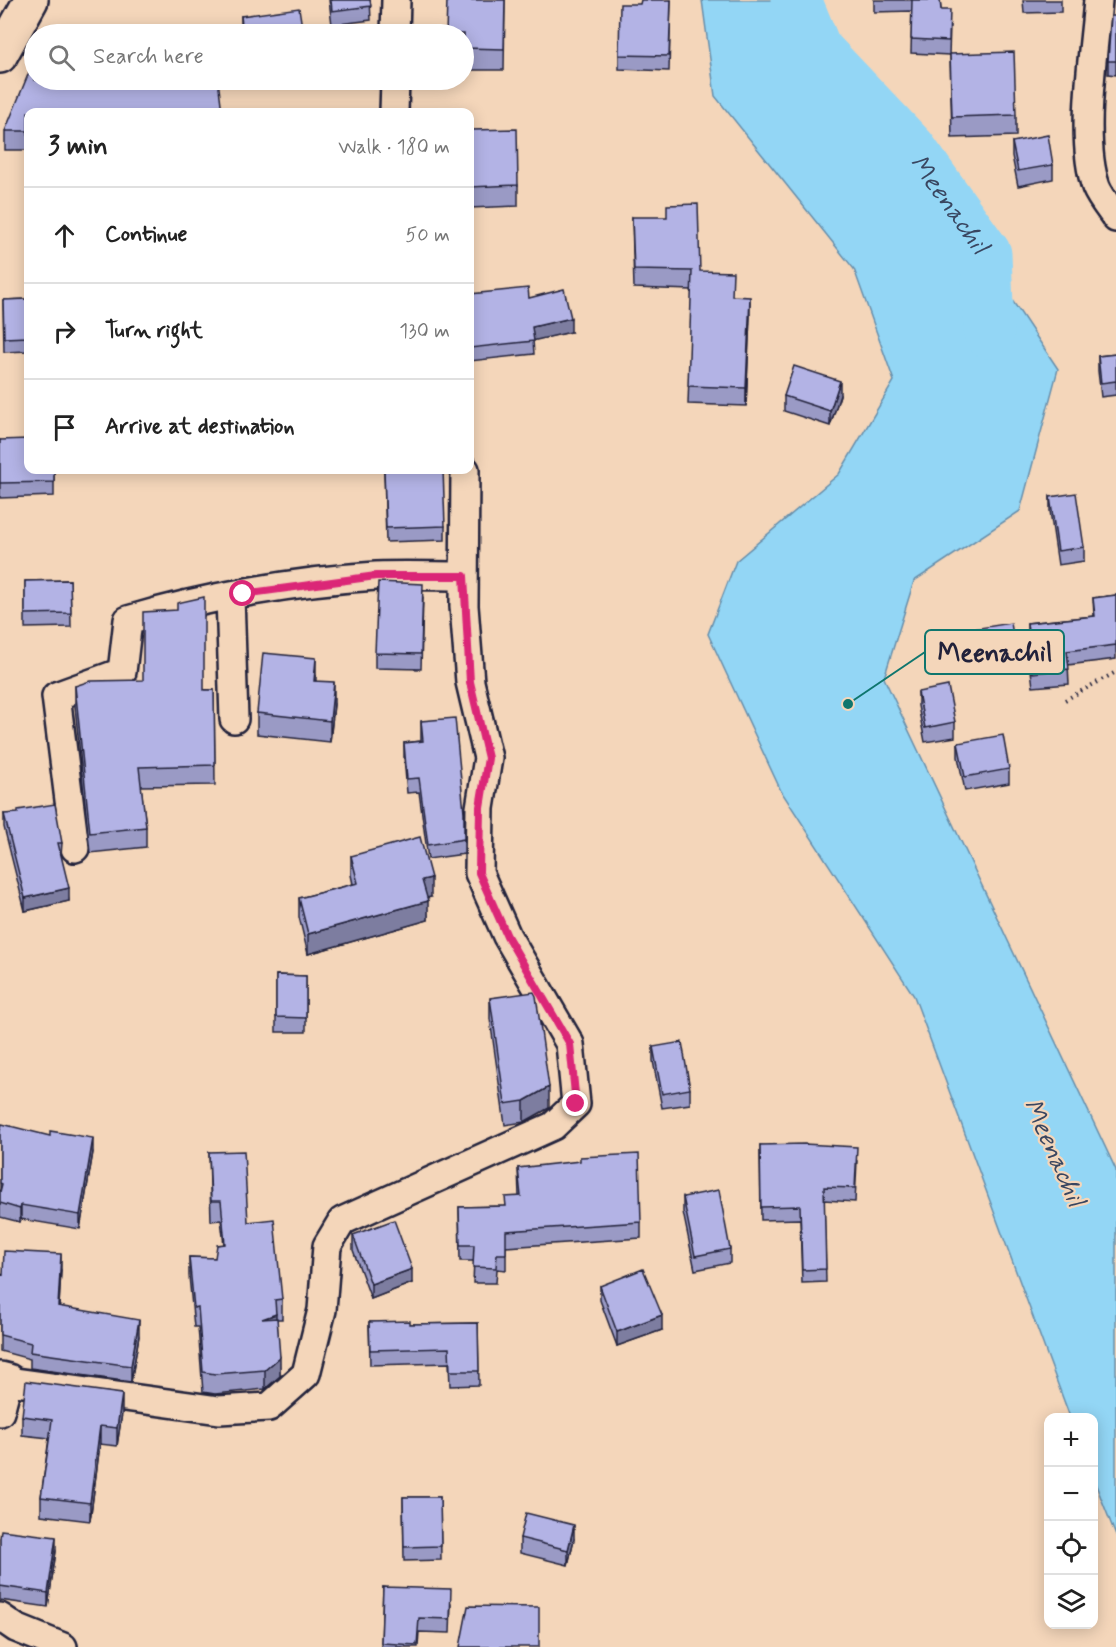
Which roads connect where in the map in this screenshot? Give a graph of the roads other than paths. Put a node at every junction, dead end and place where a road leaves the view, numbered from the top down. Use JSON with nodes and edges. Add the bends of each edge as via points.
{"nodes":[{"id":1,"x":31,"y":0,"type":"edge"},
{"id":2,"x":396,"y":0,"type":"edge"},
{"id":3,"x":1098,"y":0,"type":"edge"},
{"id":4,"x":395,"y":24,"type":"edge"},
{"id":5,"x":0,"y":56,"type":"edge"},
{"id":6,"x":394,"y":90,"type":"edge"},
{"id":7,"x":394,"y":108,"type":"edge"},
{"id":8,"x":1116,"y":218,"type":"edge"},
{"id":9,"x":465,"y":474,"type":"edge"},
{"id":10,"x":464,"y":576,"type":"junction"},
{"id":11,"x":230,"y":596,"type":"junction"},
{"id":12,"x":234,"y":719,"type":"dead end"},
{"id":13,"x":75,"y":848,"type":"dead end"},
{"id":14,"x":3,"y":1391,"type":"edge"},
{"id":15,"x":0,"y":1617,"type":"edge"},
{"id":16,"x":63,"y":1647,"type":"edge"}],
"edges":[{"from":1,"to":5,"type":"main road"},
{"from":2,"to":4,"type":"street"},
{"from":3,"to":8,"type":"street","via":[[1090,158],[1096,188]]},
{"from":6,"to":7,"type":"street"},
{"from":9,"to":10,"type":"street"},
{"from":10,"to":11,"type":"street","via":[[376,576]]},
{"from":10,"to":14,"type":"street","via":[[470,682],[488,758],[480,807],[479,873],[507,936],[570,1044],[576,1104],[553,1126],[342,1221],[327,1246],[322,1310],[306,1374],[269,1407],[219,1410]]},
{"from":11,"to":12,"type":"street"},
{"from":11,"to":13,"type":"street","via":[[128,620],[122,672],[57,696]]},
{"from":15,"to":16,"type":"street","via":[[16,1628]]}]}
